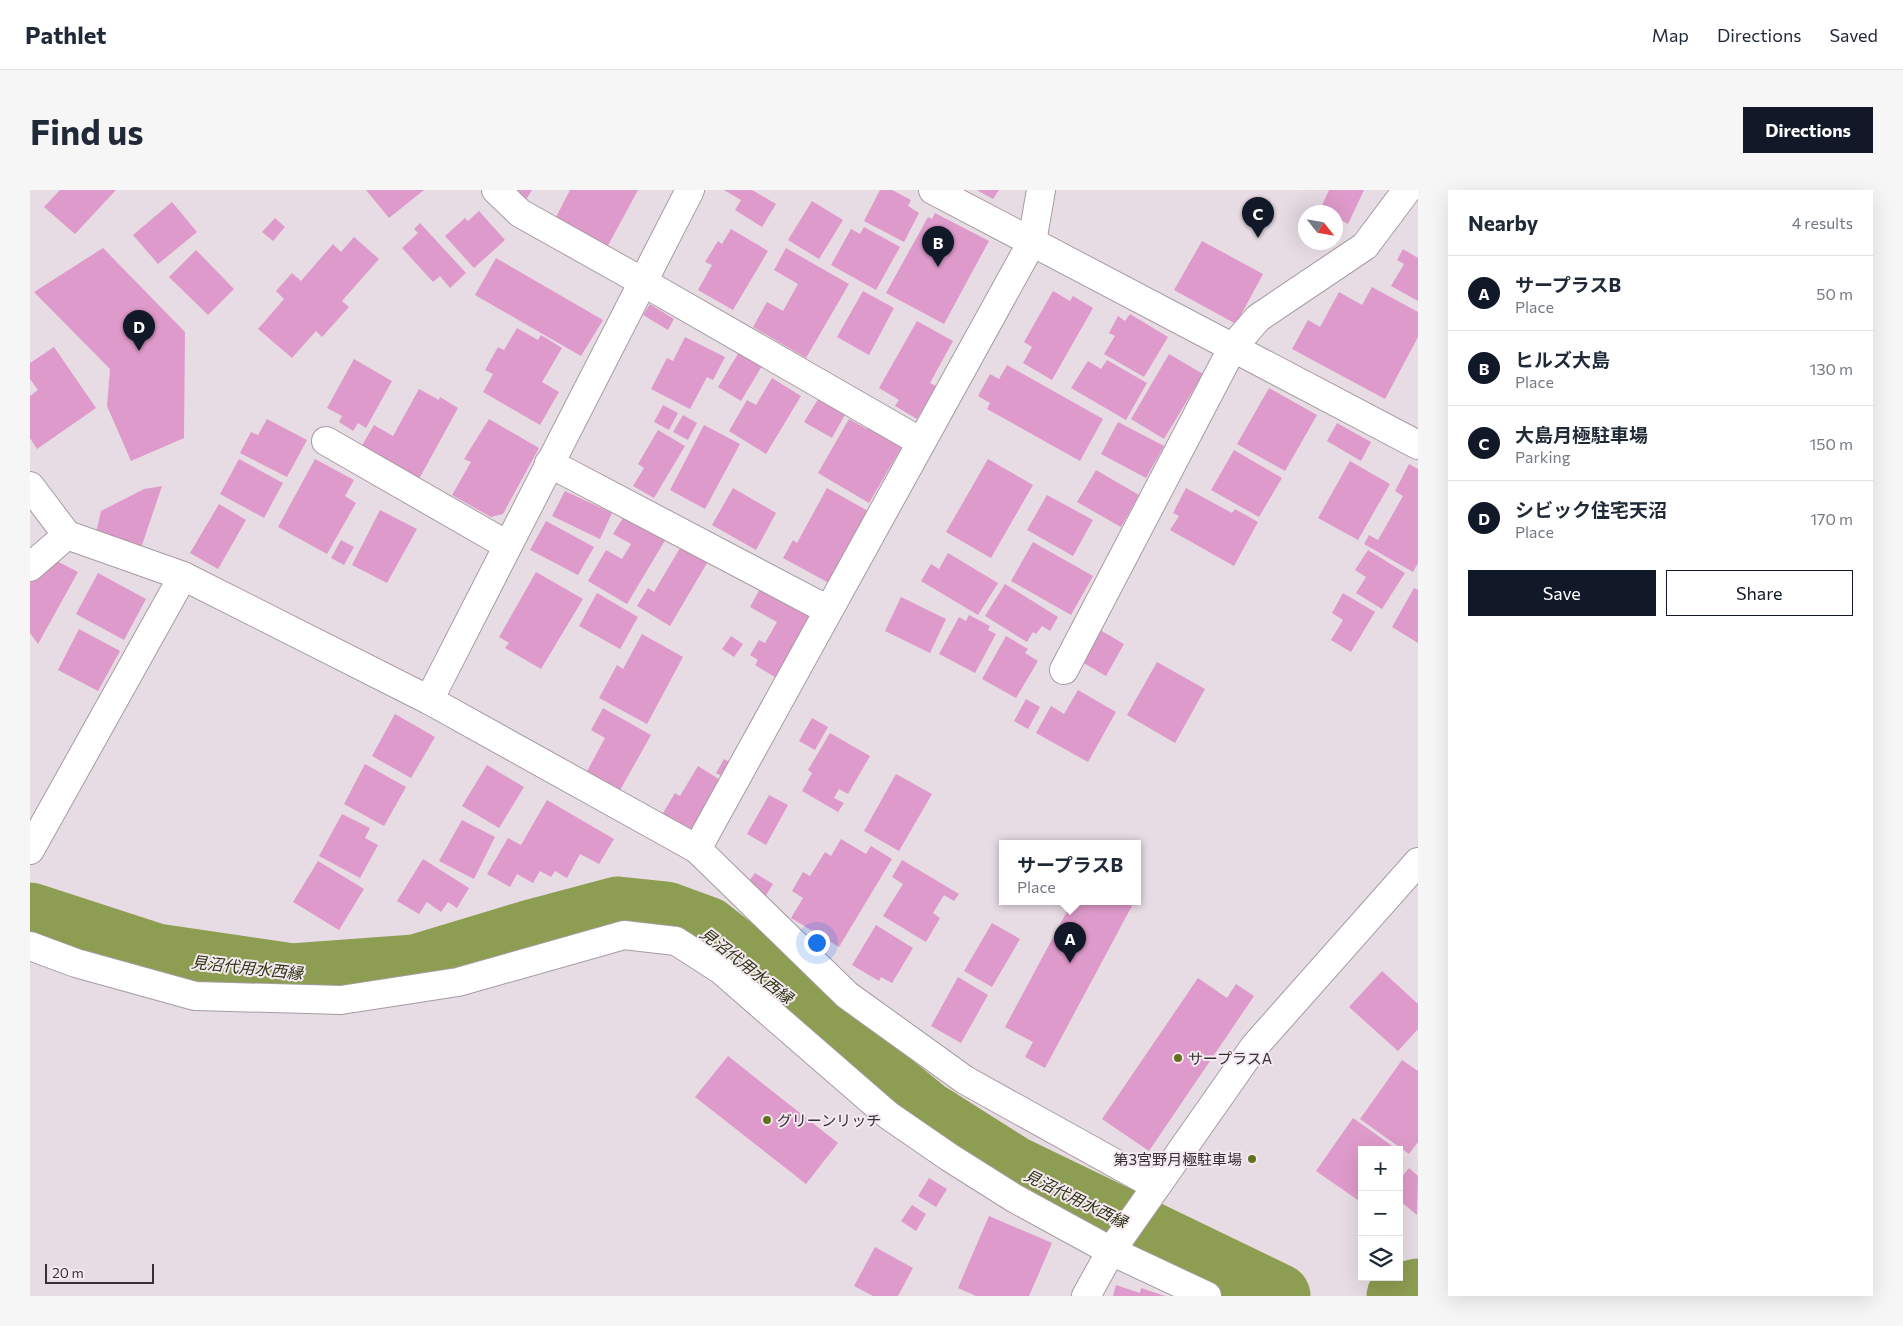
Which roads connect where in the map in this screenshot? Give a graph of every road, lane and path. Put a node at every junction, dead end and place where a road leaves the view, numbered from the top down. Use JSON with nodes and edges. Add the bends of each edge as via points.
{"nodes":[{"id":1,"x":496,"y":190,"type":"edge"},
{"id":2,"x":690,"y":190,"type":"edge"},
{"id":3,"x":933,"y":190,"type":"edge"},
{"id":4,"x":1041,"y":190,"type":"edge"},
{"id":5,"x":1407,"y":190,"type":"edge"},
{"id":6,"x":1032,"y":242,"type":"junction"},
{"id":7,"x":644,"y":282,"type":"junction"},
{"id":8,"x":1233,"y":347,"type":"junction"},
{"id":9,"x":326,"y":441,"type":"dead end"},
{"id":10,"x":921,"y":442,"type":"junction"},
{"id":11,"x":1418,"y":444,"type":"edge"},
{"id":12,"x":549,"y":463,"type":"junction"},
{"id":13,"x":30,"y":486,"type":"edge"},
{"id":14,"x":67,"y":535,"type":"junction"},
{"id":15,"x":507,"y":545,"type":"junction"},
{"id":16,"x":30,"y":567,"type":"edge"},
{"id":17,"x":183,"y":576,"type":"junction"},
{"id":18,"x":828,"y":610,"type":"junction"},
{"id":19,"x":1064,"y":670,"type":"dead end"},
{"id":20,"x":429,"y":700,"type":"junction"},
{"id":21,"x":697,"y":849,"type":"junction"},
{"id":22,"x":30,"y":850,"type":"edge"},
{"id":23,"x":1418,"y":862,"type":"edge"},
{"id":24,"x":30,"y":946,"type":"edge"},
{"id":25,"x":1156,"y":1186,"type":"junction"},
{"id":26,"x":1111,"y":1252,"type":"junction"},
{"id":27,"x":1086,"y":1296,"type":"edge"},
{"id":28,"x":1207,"y":1296,"type":"edge"}],
"edges":[{"from":1,"to":7,"type":"street","via":[[520,213]]},
{"from":2,"to":7,"type":"street"},
{"from":3,"to":6,"type":"street"},
{"from":4,"to":6,"type":"street"},
{"from":5,"to":8,"type":"street","via":[[1365,246],[1258,318]]},
{"from":6,"to":8,"type":"street"},
{"from":6,"to":10,"type":"street"},
{"from":7,"to":10,"type":"street"},
{"from":7,"to":12,"type":"street"},
{"from":8,"to":11,"type":"street"},
{"from":8,"to":19,"type":"street"},
{"from":9,"to":15,"type":"street"},
{"from":10,"to":18,"type":"street"},
{"from":12,"to":15,"type":"street"},
{"from":12,"to":18,"type":"street"},
{"from":13,"to":14,"type":"street"},
{"from":14,"to":16,"type":"street"},
{"from":14,"to":17,"type":"street"},
{"from":15,"to":20,"type":"street"},
{"from":17,"to":20,"type":"street"},
{"from":17,"to":22,"type":"street"},
{"from":18,"to":21,"type":"street"},
{"from":20,"to":21,"type":"street"},
{"from":21,"to":25,"type":"street","via":[[847,995],[965,1080]]},
{"from":23,"to":25,"type":"street","via":[[1254,1047]]},
{"from":24,"to":26,"type":"street","via":[[76,963],[195,996],[341,1000],[458,982],[624,935],[676,941],[721,970],[888,1115],[1014,1198]]},
{"from":25,"to":26,"type":"street"},
{"from":26,"to":27,"type":"street"},
{"from":26,"to":28,"type":"street"}]}
